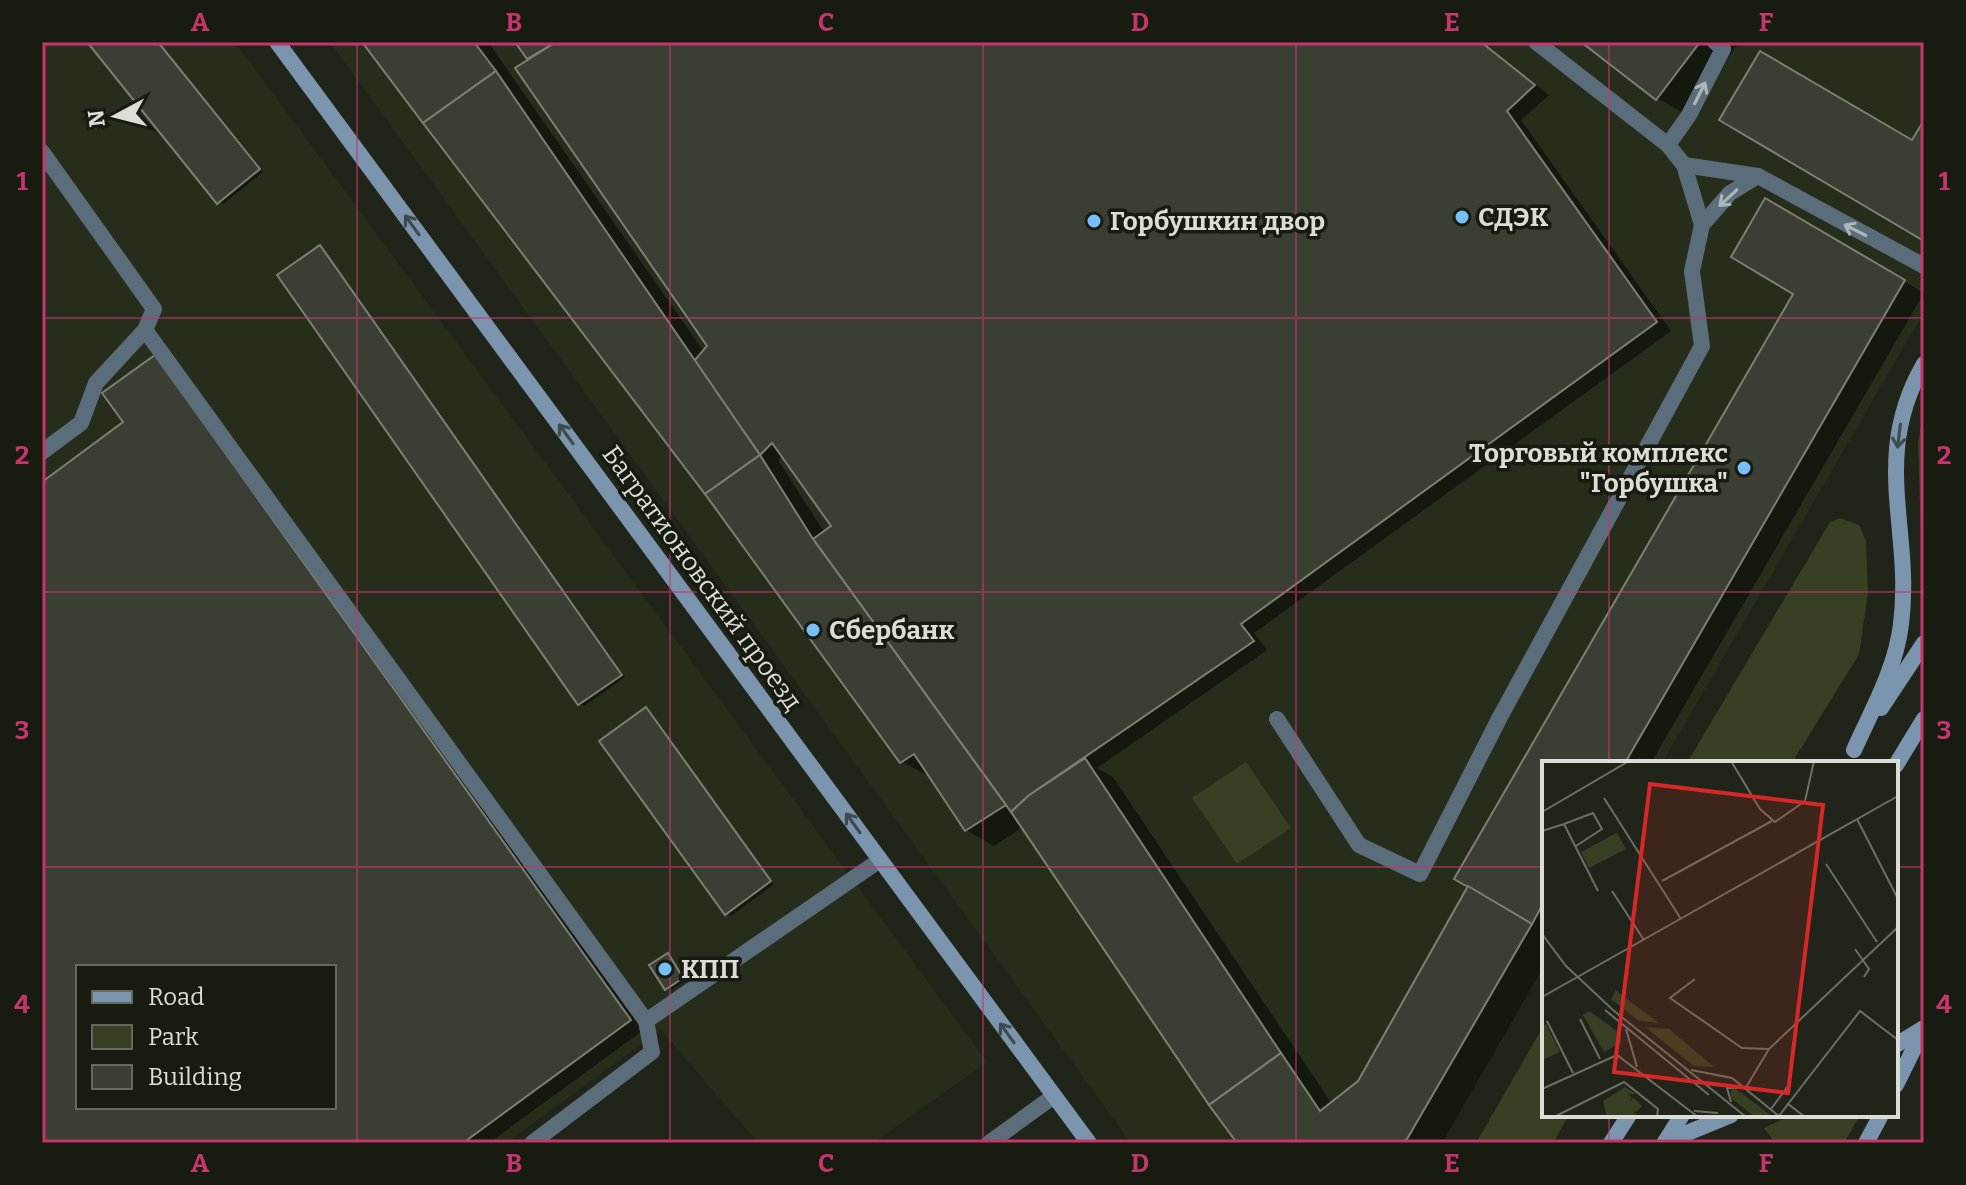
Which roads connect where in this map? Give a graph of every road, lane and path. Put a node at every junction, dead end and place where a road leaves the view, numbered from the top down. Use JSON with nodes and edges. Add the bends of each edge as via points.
{"nodes":[{"id":1,"x":277,"y":42,"type":"edge"},
{"id":2,"x":1536,"y":42,"type":"edge"},
{"id":3,"x":1715,"y":42,"type":"edge"},
{"id":4,"x":1668,"y":145,"type":"junction"},
{"id":5,"x":42,"y":152,"type":"edge"},
{"id":6,"x":1684,"y":165,"type":"junction"},
{"id":7,"x":1758,"y":176,"type":"junction"},
{"id":8,"x":1702,"y":225,"type":"junction"},
{"id":9,"x":1924,"y":266,"type":"edge"},
{"id":10,"x":145,"y":330,"type":"junction"},
{"id":11,"x":1924,"y":364,"type":"edge"},
{"id":12,"x":42,"y":452,"type":"edge"},
{"id":13,"x":1924,"y":643,"type":"edge"},
{"id":14,"x":1277,"y":719,"type":"dead end"},
{"id":15,"x":1924,"y":719,"type":"edge"},
{"id":16,"x":1850,"y":757,"type":"edge"},
{"id":17,"x":1898,"y":762,"type":"edge"},
{"id":18,"x":880,"y":860,"type":"junction"},
{"id":19,"x":646,"y":1021,"type":"junction"},
{"id":20,"x":1924,"y":1028,"type":"edge"},
{"id":21,"x":1898,"y":1044,"type":"edge"},
{"id":22,"x":1898,"y":1081,"type":"edge"},
{"id":23,"x":1054,"y":1096,"type":"junction"},
{"id":24,"x":1628,"y":1117,"type":"edge"},
{"id":25,"x":1681,"y":1117,"type":"edge"},
{"id":26,"x":1726,"y":1117,"type":"edge"},
{"id":27,"x":1880,"y":1117,"type":"edge"},
{"id":28,"x":1664,"y":1142,"type":"edge"},
{"id":29,"x":532,"y":1143,"type":"edge"},
{"id":30,"x":989,"y":1143,"type":"edge"},
{"id":31,"x":1089,"y":1143,"type":"edge"},
{"id":32,"x":1611,"y":1143,"type":"edge"},
{"id":33,"x":1866,"y":1143,"type":"edge"}],
"edges":[{"from":18,"to":1,"type":"street","name":"Багратионовский проезд","one_way":true},
{"from":2,"to":4,"type":"lane"},
{"from":4,"to":3,"type":"lane","one_way":true,"via":[[1723,49]]},
{"from":4,"to":6,"type":"lane"},
{"from":5,"to":10,"type":"lane","via":[[154,309]]},
{"from":6,"to":7,"type":"lane"},
{"from":6,"to":8,"type":"lane"},
{"from":7,"to":8,"type":"lane","one_way":true,"via":[[1730,193]]},
{"from":9,"to":7,"type":"lane","one_way":true},
{"from":8,"to":14,"type":"lane","via":[[1692,271],[1702,346],[1420,874],[1359,845]]},
{"from":10,"to":12,"type":"lane","via":[[96,383],[81,423]]},
{"from":10,"to":19,"type":"lane"},
{"from":11,"to":16,"type":"street","one_way":true,"via":[[1908,391],[1898,434],[1895,496],[1902,621],[1895,657]]},
{"from":13,"to":16,"type":"street"},
{"from":15,"to":17,"type":"street"},
{"from":18,"to":19,"type":"lane"},
{"from":23,"to":18,"type":"street","name":"Багратионовский проезд","one_way":true},
{"from":19,"to":29,"type":"lane","via":[[652,1052]]},
{"from":20,"to":21,"type":"street"},
{"from":20,"to":22,"type":"street"},
{"from":23,"to":30,"type":"lane"},
{"from":23,"to":31,"type":"street","name":"Багратионовский проезд"},
{"from":24,"to":32,"type":"street"},
{"from":25,"to":28,"type":"street"},
{"from":26,"to":28,"type":"street"},
{"from":27,"to":33,"type":"street"}]}
